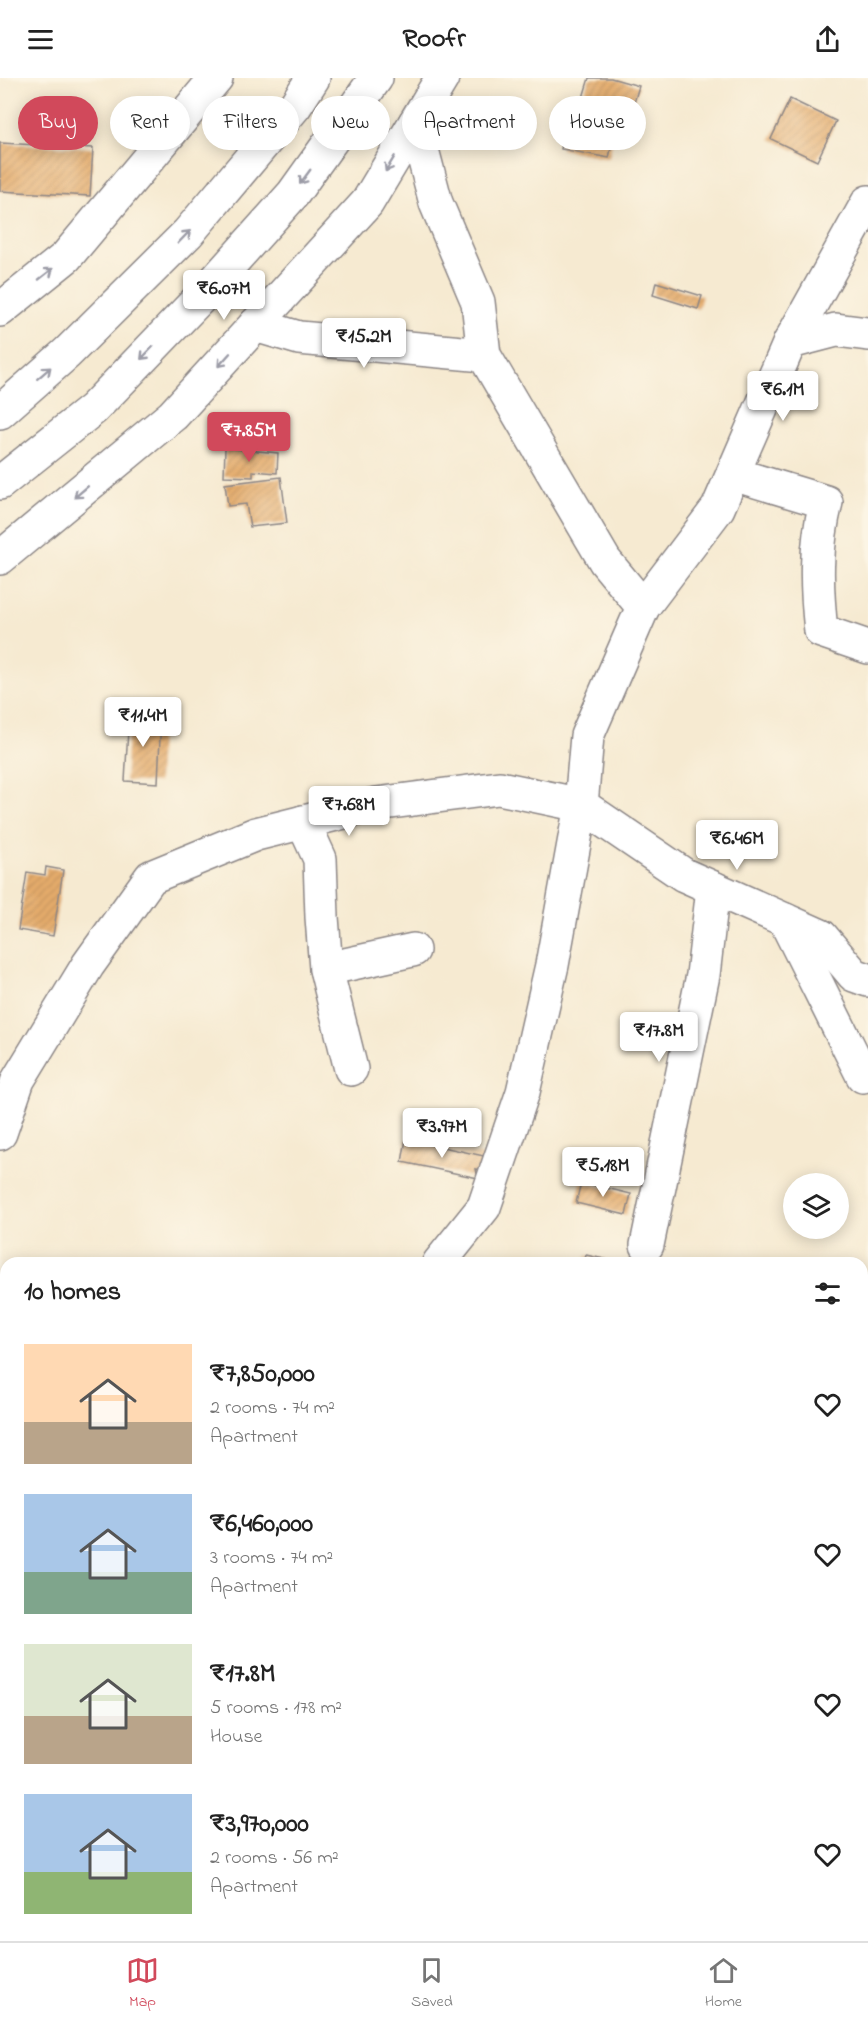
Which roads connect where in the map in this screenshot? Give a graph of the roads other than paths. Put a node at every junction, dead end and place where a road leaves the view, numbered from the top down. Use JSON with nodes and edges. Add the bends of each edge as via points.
{"nodes":[{"id":1,"x":216,"y":78,"type":"edge"},
{"id":2,"x":313,"y":78,"type":"edge"},
{"id":3,"x":375,"y":78,"type":"edge"},
{"id":4,"x":442,"y":78,"type":"edge"},
{"id":5,"x":431,"y":96,"type":"edge"},
{"id":6,"x":402,"y":145,"type":"edge"},
{"id":7,"x":422,"y":150,"type":"edge"},
{"id":8,"x":868,"y":202,"type":"edge"},
{"id":9,"x":0,"y":310,"type":"edge"},
{"id":10,"x":255,"y":325,"type":"junction"},
{"id":11,"x":868,"y":334,"type":"edge"},
{"id":12,"x":790,"y":342,"type":"junction"},
{"id":13,"x":484,"y":355,"type":"junction"},
{"id":14,"x":0,"y":412,"type":"edge"},
{"id":15,"x":733,"y":474,"type":"junction"},
{"id":16,"x":0,"y":483,"type":"edge"},
{"id":17,"x":0,"y":558,"type":"edge"},
{"id":18,"x":643,"y":606,"type":"junction"},
{"id":19,"x":868,"y":647,"type":"edge"},
{"id":20,"x":581,"y":805,"type":"junction"},
{"id":21,"x":303,"y":822,"type":"junction"},
{"id":22,"x":713,"y":888,"type":"junction"},
{"id":23,"x":785,"y":920,"type":"junction"},
{"id":24,"x":413,"y":950,"type":"dead end"},
{"id":25,"x":326,"y":969,"type":"junction"},
{"id":26,"x":868,"y":980,"type":"edge"},
{"id":27,"x":351,"y":1069,"type":"dead end"},
{"id":28,"x":863,"y":1076,"type":"dead end"},
{"id":29,"x":0,"y":1133,"type":"edge"},
{"id":30,"x":647,"y":1245,"type":"dead end"},
{"id":31,"x":444,"y":1257,"type":"edge"}],
"edges":[{"from":9,"to":1,"type":"main road","one_way":true,"via":[[66,257]]},
{"from":14,"to":2,"type":"main road","one_way":true,"via":[[67,353],[188,233],[295,106]]},
{"from":3,"to":16,"type":"main road","one_way":true,"via":[[292,194],[200,298],[93,409]]},
{"from":4,"to":5,"type":"main road"},
{"from":6,"to":10,"type":"main road","one_way":true,"via":[[367,203]]},
{"from":7,"to":13,"type":"main road","via":[[436,203],[478,302]]},
{"from":8,"to":12,"type":"main road"},
{"from":10,"to":13,"type":"main road","via":[[299,338]]},
{"from":10,"to":17,"type":"main road","one_way":true,"via":[[173,415]]},
{"from":11,"to":12,"type":"main road","via":[[836,330]]},
{"from":12,"to":15,"type":"main road"},
{"from":13,"to":18,"type":"main road","via":[[605,561]]},
{"from":15,"to":18,"type":"main road","via":[[718,508]]},
{"from":15,"to":19,"type":"main road","via":[[826,502],[819,529],[816,579],[820,631]]},
{"from":18,"to":20,"type":"main road","via":[[587,736]]},
{"from":20,"to":21,"type":"main road","via":[[499,788],[376,804]]},
{"from":20,"to":22,"type":"main road","via":[[684,875]]},
{"from":20,"to":31,"type":"main road","via":[[552,966],[523,1092],[484,1207]]},
{"from":21,"to":25,"type":"main road","via":[[320,859]]},
{"from":21,"to":29,"type":"main road","via":[[256,834],[151,877],[88,965],[18,1080]]},
{"from":22,"to":23,"type":"main road"},
{"from":22,"to":30,"type":"main road","via":[[703,975]]},
{"from":23,"to":26,"type":"main road","via":[[821,936],[854,975]]},
{"from":23,"to":28,"type":"main road"},
{"from":24,"to":25,"type":"main road"},
{"from":25,"to":27,"type":"main road"}]}
